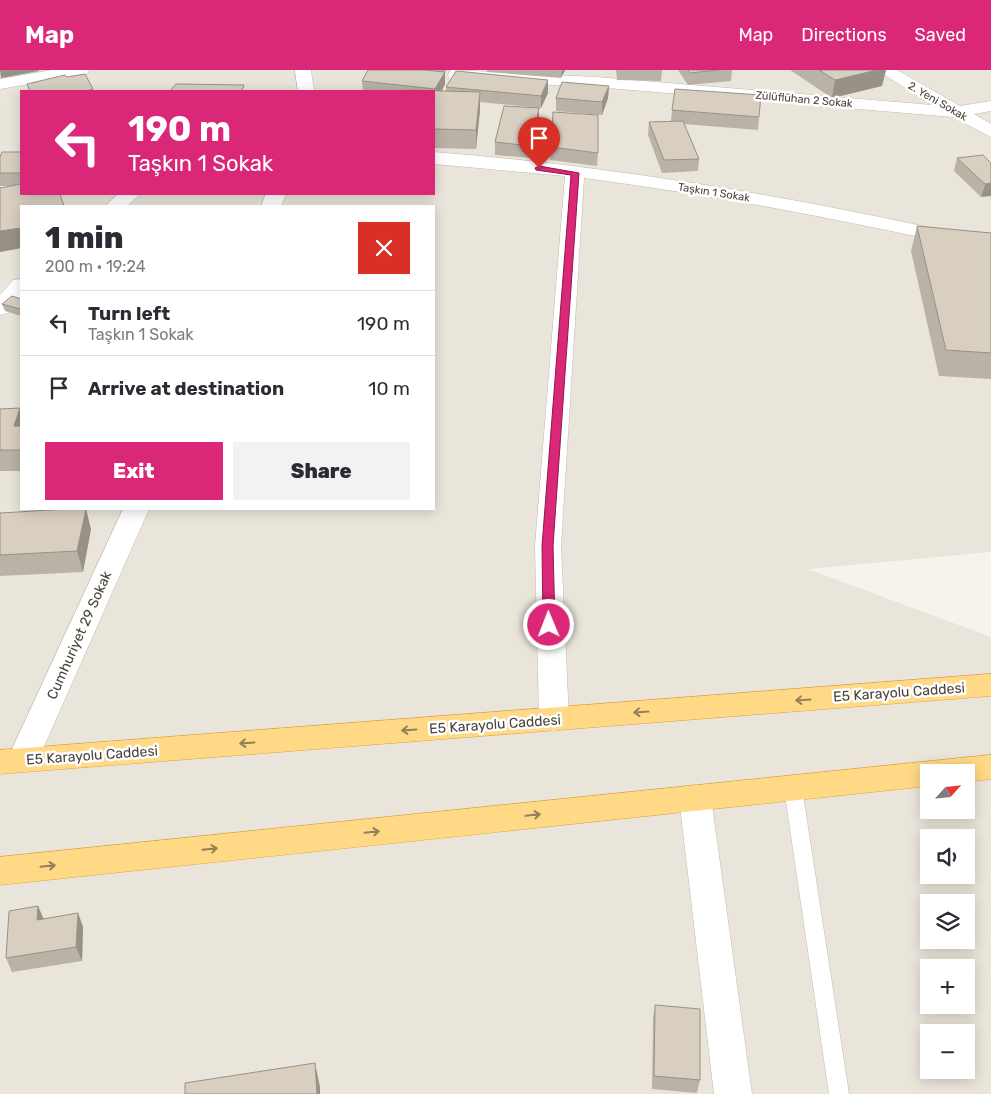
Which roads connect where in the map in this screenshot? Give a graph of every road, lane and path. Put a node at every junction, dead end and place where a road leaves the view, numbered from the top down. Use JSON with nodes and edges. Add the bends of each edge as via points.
{"nodes":[{"id":1,"x":81,"y":70,"type":"edge"},
{"id":2,"x":303,"y":70,"type":"edge"},
{"id":3,"x":460,"y":70,"type":"edge"},
{"id":4,"x":885,"y":70,"type":"edge"},
{"id":5,"x":586,"y":76,"type":"edge"},
{"id":6,"x":0,"y":84,"type":"edge"},
{"id":7,"x":306,"y":90,"type":"edge"},
{"id":8,"x":991,"y":106,"type":"edge"},
{"id":9,"x":957,"y":112,"type":"junction"},
{"id":10,"x":991,"y":132,"type":"edge"},
{"id":11,"x":435,"y":158,"type":"edge"},
{"id":12,"x":575,"y":173,"type":"junction"},
{"id":13,"x":129,"y":195,"type":"edge"},
{"id":14,"x":116,"y":205,"type":"edge"},
{"id":15,"x":991,"y":247,"type":"edge"},
{"id":16,"x":20,"y":286,"type":"edge"},
{"id":17,"x":0,"y":308,"type":"edge"},
{"id":18,"x":136,"y":510,"type":"edge"},
{"id":19,"x":991,"y":685,"type":"edge"},
{"id":20,"x":554,"y":719,"type":"junction"},
{"id":21,"x":11,"y":761,"type":"edge"},
{"id":22,"x":991,"y":767,"type":"edge"},
{"id":23,"x":975,"y":768,"type":"edge"},
{"id":24,"x":920,"y":774,"type":"edge"},
{"id":25,"x":793,"y":788,"type":"junction"},
{"id":26,"x":695,"y":798,"type":"junction"},
{"id":27,"x":0,"y":871,"type":"edge"},
{"id":28,"x":733,"y":1094,"type":"edge"},
{"id":29,"x":839,"y":1094,"type":"edge"}],
"edges":[{"from":1,"to":6,"type":"street"},
{"from":2,"to":7,"type":"street"},
{"from":3,"to":5,"type":"street","name":"Zülüflühan 2 Sokak","via":[[456,74]]},
{"from":4,"to":9,"type":"street","name":"2. Yeni Sokak"},
{"from":5,"to":9,"type":"street","name":"Zülüflühan 2 Sokak"},
{"from":8,"to":9,"type":"street","name":"Zülüflühan 2 Sokak"},
{"from":9,"to":10,"type":"street","name":"2. Yeni Sokak"},
{"from":11,"to":12,"type":"street","name":"Taşkın 1 Sokak"},
{"from":12,"to":15,"type":"street","name":"Taşkın 1 Sokak","via":[[701,189],[820,210]]},
{"from":12,"to":20,"type":"street","via":[[548,546]]},
{"from":13,"to":14,"type":"street"},
{"from":16,"to":17,"type":"street"},
{"from":18,"to":21,"type":"street","name":"Cumhuriyet 29 Sokak"},
{"from":19,"to":20,"type":"highway","name":"E5 Karayolu Caddesi","one_way":true},
{"from":20,"to":21,"type":"highway","name":"E5 Karayolu Caddesi","one_way":true},
{"from":22,"to":23,"type":"highway"},
{"from":24,"to":25,"type":"highway"},
{"from":25,"to":26,"type":"highway"},
{"from":25,"to":29,"type":"lane"},
{"from":27,"to":26,"type":"highway","one_way":true},
{"from":26,"to":28,"type":"street"}]}
